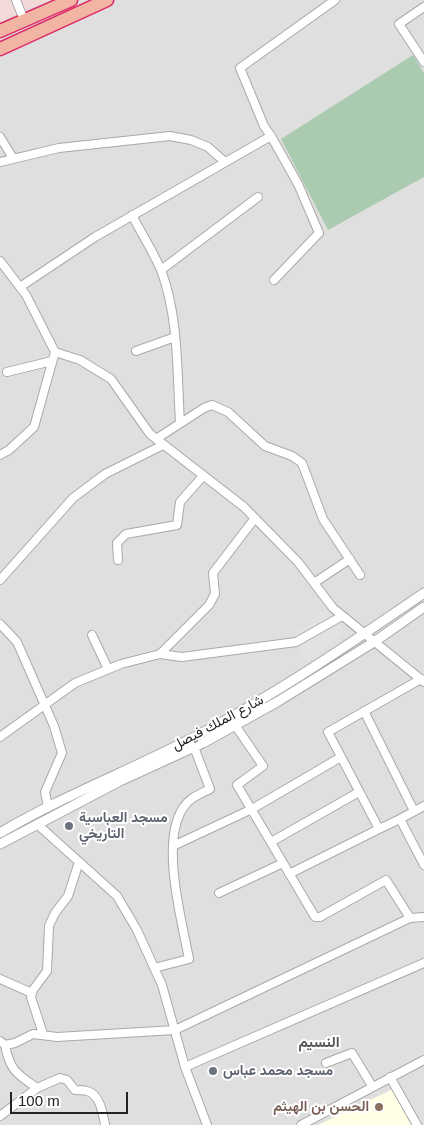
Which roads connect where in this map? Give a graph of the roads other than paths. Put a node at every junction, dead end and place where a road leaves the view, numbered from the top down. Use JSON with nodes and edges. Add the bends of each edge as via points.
{"nodes":[{"id":1,"x":16,"y":0,"type":"edge"},
{"id":2,"x":71,"y":0,"type":"edge"},
{"id":3,"x":107,"y":0,"type":"edge"},
{"id":4,"x":335,"y":0,"type":"edge"},
{"id":5,"x":424,"y":7,"type":"edge"},
{"id":6,"x":24,"y":20,"type":"junction"},
{"id":7,"x":0,"y":31,"type":"edge"},
{"id":8,"x":0,"y":49,"type":"edge"},
{"id":9,"x":424,"y":62,"type":"edge"},
{"id":10,"x":271,"y":136,"type":"junction"},
{"id":11,"x":0,"y":137,"type":"edge"},
{"id":12,"x":13,"y":158,"type":"junction"},
{"id":13,"x":0,"y":162,"type":"edge"},
{"id":14,"x":225,"y":162,"type":"junction"},
{"id":15,"x":258,"y":198,"type":"dead end"},
{"id":16,"x":132,"y":215,"type":"junction"},
{"id":17,"x":0,"y":261,"type":"edge"},
{"id":18,"x":161,"y":270,"type":"junction"},
{"id":19,"x":0,"y":272,"type":"edge"},
{"id":20,"x":9,"y":272,"type":"junction"},
{"id":21,"x":274,"y":280,"type":"dead end"},
{"id":22,"x":20,"y":287,"type":"junction"},
{"id":23,"x":175,"y":337,"type":"junction"},
{"id":24,"x":136,"y":351,"type":"dead end"},
{"id":25,"x":54,"y":352,"type":"junction"},
{"id":26,"x":52,"y":361,"type":"junction"},
{"id":27,"x":7,"y":372,"type":"dead end"},
{"id":28,"x":180,"y":423,"type":"junction"},
{"id":29,"x":156,"y":439,"type":"junction"},
{"id":30,"x":163,"y":445,"type":"junction"},
{"id":31,"x":0,"y":455,"type":"edge"},
{"id":32,"x":203,"y":476,"type":"junction"},
{"id":33,"x":255,"y":518,"type":"junction"},
{"id":34,"x":350,"y":559,"type":"junction"},
{"id":35,"x":118,"y":560,"type":"dead end"},
{"id":36,"x":360,"y":575,"type":"dead end"},
{"id":37,"x":0,"y":580,"type":"edge"},
{"id":38,"x":314,"y":583,"type":"junction"},
{"id":39,"x":424,"y":593,"type":"edge"},
{"id":40,"x":424,"y":607,"type":"edge"},
{"id":41,"x":342,"y":616,"type":"junction"},
{"id":42,"x":0,"y":624,"type":"edge"},
{"id":43,"x":364,"y":634,"type":"junction"},
{"id":44,"x":92,"y":636,"type":"dead end"},
{"id":45,"x":374,"y":642,"type":"junction"},
{"id":46,"x":160,"y":654,"type":"junction"},
{"id":47,"x":108,"y":669,"type":"junction"},
{"id":48,"x":422,"y":680,"type":"edge"},
{"id":49,"x":43,"y":705,"type":"junction"},
{"id":50,"x":364,"y":711,"type":"junction"},
{"id":51,"x":235,"y":725,"type":"junction"},
{"id":52,"x":0,"y":737,"type":"edge"},
{"id":53,"x":194,"y":747,"type":"junction"},
{"id":54,"x":341,"y":757,"type":"junction"},
{"id":55,"x":359,"y":792,"type":"junction"},
{"id":56,"x":424,"y":806,"type":"edge"},
{"id":57,"x":48,"y":807,"type":"junction"},
{"id":58,"x":252,"y":809,"type":"junction"},
{"id":59,"x":414,"y":811,"type":"junction"},
{"id":60,"x":400,"y":819,"type":"junction"},
{"id":61,"x":37,"y":824,"type":"junction"},
{"id":62,"x":379,"y":829,"type":"junction"},
{"id":63,"x":0,"y":833,"type":"edge"},
{"id":64,"x":271,"y":842,"type":"junction"},
{"id":65,"x":0,"y":844,"type":"edge"},
{"id":66,"x":173,"y":846,"type":"junction"},
{"id":67,"x":79,"y":862,"type":"junction"},
{"id":68,"x":283,"y":863,"type":"junction"},
{"id":69,"x":424,"y":865,"type":"edge"},
{"id":70,"x":289,"y":874,"type":"junction"},
{"id":71,"x":218,"y":894,"type":"dead end"},
{"id":72,"x":424,"y":917,"type":"edge"},
{"id":73,"x":410,"y":918,"type":"junction"},
{"id":74,"x":424,"y":963,"type":"edge"},
{"id":75,"x":154,"y":968,"type":"junction"},
{"id":76,"x":0,"y":980,"type":"edge"},
{"id":77,"x":32,"y":993,"type":"junction"},
{"id":78,"x":175,"y":1030,"type":"junction"},
{"id":79,"x":43,"y":1034,"type":"junction"},
{"id":80,"x":3,"y":1043,"type":"edge"},
{"id":81,"x":424,"y":1060,"type":"edge"},
{"id":82,"x":326,"y":1063,"type":"dead end"},
{"id":83,"x":185,"y":1067,"type":"junction"},
{"id":84,"x":390,"y":1077,"type":"junction"},
{"id":85,"x":372,"y":1086,"type":"junction"},
{"id":86,"x":37,"y":1088,"type":"junction"},
{"id":87,"x":0,"y":1116,"type":"edge"},
{"id":88,"x":106,"y":1125,"type":"edge"},
{"id":89,"x":207,"y":1125,"type":"edge"},
{"id":90,"x":301,"y":1125,"type":"edge"},
{"id":91,"x":417,"y":1125,"type":"edge"}],
"edges":[{"from":1,"to":6,"type":"street"},
{"from":2,"to":6,"type":"highway"},
{"from":3,"to":8,"type":"highway"},
{"from":4,"to":10,"type":"street","via":[[240,68]]},
{"from":5,"to":9,"type":"street","via":[[399,24]]},
{"from":6,"to":7,"type":"highway"},
{"from":10,"to":14,"type":"street"},
{"from":10,"to":21,"type":"street","via":[[298,184],[319,233]]},
{"from":11,"to":12,"type":"street"},
{"from":12,"to":13,"type":"street"},
{"from":12,"to":14,"type":"street","via":[[60,148],[170,136],[191,140],[208,148]]},
{"from":14,"to":16,"type":"street"},
{"from":15,"to":18,"type":"street"},
{"from":16,"to":18,"type":"street"},
{"from":16,"to":22,"type":"street"},
{"from":17,"to":20,"type":"street"},
{"from":18,"to":23,"type":"street"},
{"from":19,"to":20,"type":"street"},
{"from":20,"to":22,"type":"street"},
{"from":22,"to":25,"type":"street"},
{"from":23,"to":24,"type":"street"},
{"from":23,"to":28,"type":"street"},
{"from":25,"to":26,"type":"street"},
{"from":25,"to":29,"type":"street","via":[[80,360],[111,379]]},
{"from":26,"to":27,"type":"street"},
{"from":26,"to":31,"type":"street","via":[[34,427]]},
{"from":28,"to":29,"type":"street"},
{"from":28,"to":34,"type":"street","via":[[212,405],[236,418],[265,446],[302,463],[324,519]]},
{"from":29,"to":30,"type":"street"},
{"from":30,"to":32,"type":"street"},
{"from":30,"to":37,"type":"street","via":[[105,474],[73,498]]},
{"from":32,"to":33,"type":"street"},
{"from":32,"to":35,"type":"street","via":[[180,502],[177,525],[126,534],[117,543]]},
{"from":33,"to":38,"type":"street"},
{"from":33,"to":46,"type":"street","via":[[213,573],[215,594],[209,605]]},
{"from":34,"to":36,"type":"street"},
{"from":34,"to":38,"type":"street"},
{"from":38,"to":41,"type":"street"},
{"from":39,"to":43,"type":"street","name":"شارع الملك فيصل"},
{"from":40,"to":45,"type":"street"},
{"from":41,"to":43,"type":"street"},
{"from":41,"to":46,"type":"street","via":[[296,642],[182,657]]},
{"from":42,"to":49,"type":"street","via":[[17,642]]},
{"from":43,"to":45,"type":"street"},
{"from":43,"to":57,"type":"street","name":"شارع الملك فيصل","via":[[273,694],[207,730]]},
{"from":44,"to":47,"type":"street"},
{"from":45,"to":48,"type":"street"},
{"from":45,"to":51,"type":"street"},
{"from":46,"to":47,"type":"street"},
{"from":47,"to":49,"type":"street","via":[[75,683]]},
{"from":48,"to":50,"type":"street"},
{"from":49,"to":52,"type":"street"},
{"from":49,"to":57,"type":"street","via":[[62,753],[45,792]]},
{"from":50,"to":54,"type":"street","via":[[328,732]]},
{"from":50,"to":59,"type":"street"},
{"from":51,"to":53,"type":"street"},
{"from":51,"to":58,"type":"street","via":[[263,766],[237,784]]},
{"from":53,"to":61,"type":"street"},
{"from":53,"to":66,"type":"street","via":[[210,789],[198,794],[183,808],[176,820]]},
{"from":54,"to":55,"type":"street"},
{"from":54,"to":58,"type":"street"},
{"from":55,"to":62,"type":"street"},
{"from":55,"to":64,"type":"street"},
{"from":56,"to":59,"type":"street"},
{"from":57,"to":63,"type":"street","name":"شارع الملك فيصل"},
{"from":58,"to":64,"type":"street"},
{"from":58,"to":66,"type":"street"},
{"from":59,"to":60,"type":"street"},
{"from":60,"to":62,"type":"street"},
{"from":60,"to":69,"type":"street"},
{"from":61,"to":65,"type":"street"},
{"from":61,"to":67,"type":"street"},
{"from":62,"to":70,"type":"street"},
{"from":64,"to":68,"type":"street"},
{"from":66,"to":75,"type":"street","via":[[175,886],[189,959]]},
{"from":67,"to":75,"type":"street","via":[[116,896],[137,930]]},
{"from":67,"to":77,"type":"street","via":[[68,896],[49,926],[47,971]]},
{"from":68,"to":70,"type":"street"},
{"from":68,"to":71,"type":"street"},
{"from":70,"to":73,"type":"street","via":[[315,917],[386,880]]},
{"from":72,"to":73,"type":"street"},
{"from":73,"to":78,"type":"street"},
{"from":74,"to":83,"type":"street","via":[[366,991]]},
{"from":75,"to":78,"type":"street"},
{"from":76,"to":77,"type":"street"},
{"from":77,"to":79,"type":"street"},
{"from":78,"to":79,"type":"street","via":[[57,1037]]},
{"from":78,"to":83,"type":"street"},
{"from":79,"to":80,"type":"street","via":[[34,1034],[15,1043]]},
{"from":80,"to":86,"type":"street","via":[[10,1067]]},
{"from":81,"to":84,"type":"street"},
{"from":82,"to":85,"type":"street","via":[[352,1053]]},
{"from":83,"to":89,"type":"street"},
{"from":84,"to":85,"type":"street"},
{"from":84,"to":91,"type":"street"},
{"from":85,"to":90,"type":"street"},
{"from":86,"to":87,"type":"street"},
{"from":86,"to":88,"type":"street","via":[[60,1078],[67,1080],[75,1090],[88,1091],[101,1106]]}]}
